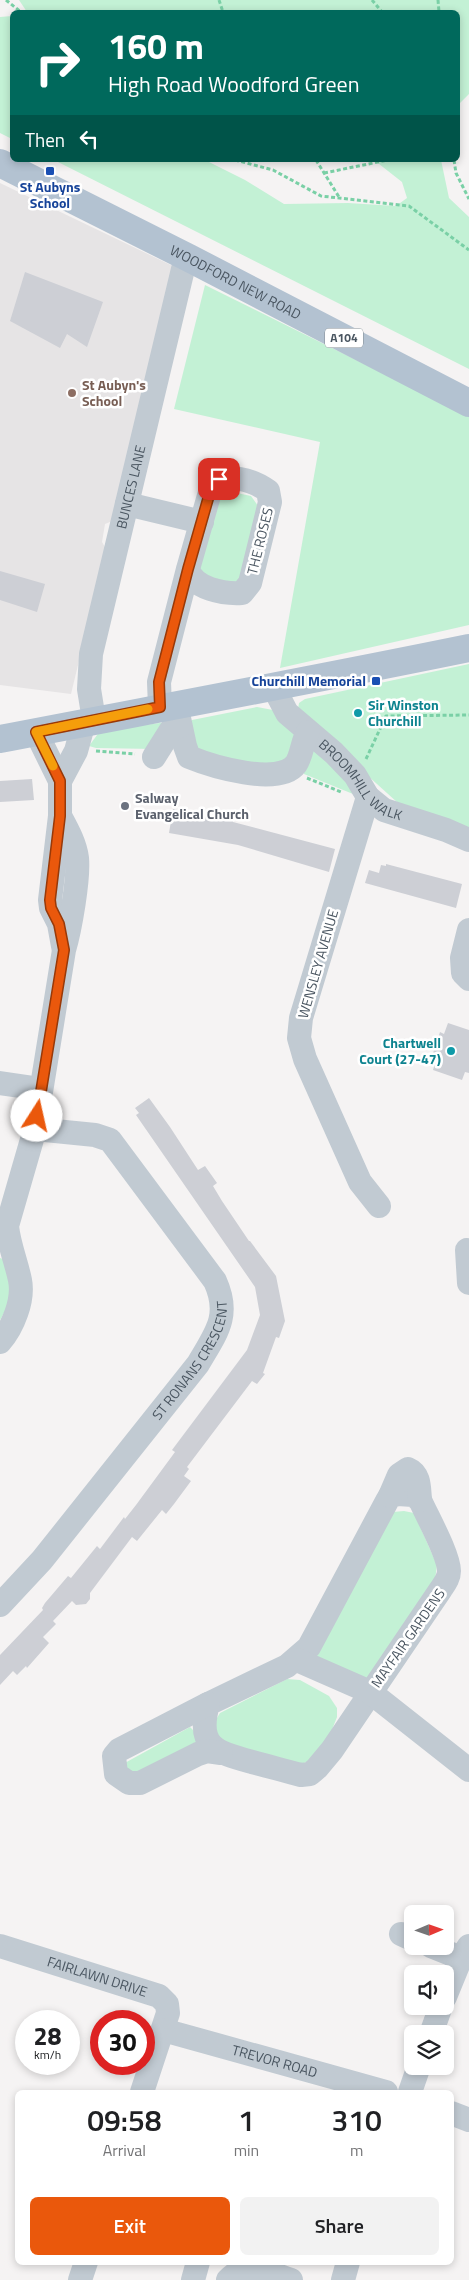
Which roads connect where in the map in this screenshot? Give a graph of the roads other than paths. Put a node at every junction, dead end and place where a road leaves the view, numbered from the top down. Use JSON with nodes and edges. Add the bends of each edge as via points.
{"nodes":[{"id":1,"x":0,"y":163,"type":"edge"},
{"id":2,"x":189,"y":258,"type":"junction"},
{"id":3,"x":469,"y":403,"type":"edge"},
{"id":4,"x":128,"y":504,"type":"junction"},
{"id":5,"x":202,"y":522,"type":"junction"},
{"id":6,"x":188,"y":569,"type":"junction"},
{"id":7,"x":469,"y":648,"type":"edge"},
{"id":8,"x":274,"y":688,"type":"junction"},
{"id":9,"x":172,"y":712,"type":"junction"},
{"id":10,"x":89,"y":721,"type":"junction"},
{"id":11,"x":36,"y":732,"type":"junction"},
{"id":12,"x":308,"y":732,"type":"junction"},
{"id":13,"x":0,"y":739,"type":"edge"},
{"id":14,"x":154,"y":756,"type":"dead end"},
{"id":15,"x":60,"y":781,"type":"junction"},
{"id":16,"x":367,"y":800,"type":"junction"},
{"id":17,"x":469,"y":840,"type":"edge"},
{"id":18,"x":469,"y":930,"type":"edge"},
{"id":19,"x":469,"y":979,"type":"edge"},
{"id":20,"x":0,"y":1083,"type":"edge"},
{"id":21,"x":41,"y":1089,"type":"junction"},
{"id":22,"x":35,"y":1129,"type":"junction"},
{"id":23,"x":379,"y":1206,"type":"dead end"},
{"id":24,"x":4,"y":1229,"type":"edge"},
{"id":25,"x":466,"y":1250,"type":"dead end"},
{"id":26,"x":469,"y":1283,"type":"edge"},
{"id":27,"x":0,"y":1342,"type":"edge"},
{"id":28,"x":0,"y":1605,"type":"edge"},
{"id":29,"x":297,"y":1660,"type":"junction"},
{"id":30,"x":370,"y":1692,"type":"junction"},
{"id":31,"x":208,"y":1704,"type":"junction"},
{"id":32,"x":221,"y":1753,"type":"junction"},
{"id":33,"x":469,"y":1770,"type":"edge"},
{"id":34,"x":0,"y":1946,"type":"edge"},
{"id":35,"x":465,"y":1952,"type":"edge"},
{"id":36,"x":454,"y":1977,"type":"edge"},
{"id":37,"x":163,"y":2030,"type":"junction"},
{"id":38,"x":416,"y":2075,"type":"edge"},
{"id":39,"x":143,"y":2090,"type":"edge"},
{"id":40,"x":379,"y":2090,"type":"edge"},
{"id":41,"x":411,"y":2090,"type":"edge"},
{"id":42,"x":454,"y":2114,"type":"edge"},
{"id":43,"x":469,"y":2120,"type":"edge"},
{"id":44,"x":85,"y":2265,"type":"edge"},
{"id":45,"x":197,"y":2265,"type":"edge"},
{"id":46,"x":347,"y":2265,"type":"edge"},
{"id":47,"x":80,"y":2280,"type":"edge"},
{"id":48,"x":193,"y":2280,"type":"edge"},
{"id":49,"x":228,"y":2280,"type":"edge"},
{"id":50,"x":291,"y":2280,"type":"edge"},
{"id":51,"x":343,"y":2280,"type":"edge"}],
"edges":[{"from":1,"to":2,"type":"main road","name":"WOODFORD NEW ROAD","number":"A104"},
{"from":2,"to":3,"type":"main road","name":"WOODFORD NEW ROAD","number":"A104"},
{"from":2,"to":4,"type":"street","name":"BUNCES LANE","via":[[183,269]]},
{"from":4,"to":5,"type":"street"},
{"from":4,"to":10,"type":"street","name":"BUNCES LANE","via":[[89,665]]},
{"from":5,"to":6,"type":"street","name":"THE ROSES"},
{"from":5,"to":6,"type":"street","name":"THE ROSES","via":[[212,485],[219,479],[229,477],[259,484],[268,491],[270,502],[250,582],[242,593],[231,594],[199,584],[190,579]]},
{"from":6,"to":9,"type":"street","name":"THE ROSES","via":[[159,682]]},
{"from":7,"to":8,"type":"main road"},
{"from":8,"to":9,"type":"main road"},
{"from":8,"to":12,"type":"street","name":"BROOMHILL WALK","via":[[287,713]]},
{"from":9,"to":10,"type":"main road"},
{"from":9,"to":12,"type":"street","name":"THE ROSES","via":[[189,757],[246,772],[276,775],[288,772],[297,763]]},
{"from":9,"to":14,"type":"street","via":[[171,730]]},
{"from":10,"to":11,"type":"main road"},
{"from":10,"to":15,"type":"street"},
{"from":11,"to":13,"type":"main road"},
{"from":11,"to":15,"type":"street"},
{"from":12,"to":16,"type":"street","name":"BROOMHILL WALK","via":[[355,775]]},
{"from":15,"to":21,"type":"street","via":[[60,816],[50,900],[64,950]]},
{"from":16,"to":17,"type":"street","name":"BROOMHILL WALK","via":[[384,810]]},
{"from":16,"to":23,"type":"street","name":"WENSLEY AVENUE","via":[[301,1018],[299,1038],[305,1059],[360,1182]]},
{"from":18,"to":19,"type":"street","via":[[462,958],[463,973]]},
{"from":20,"to":21,"type":"street"},
{"from":21,"to":22,"type":"street"},
{"from":22,"to":24,"type":"street"},
{"from":22,"to":28,"type":"street","name":"ST RONANS CRESCENT","via":[[110,1140],[215,1281],[222,1297],[223,1313],[198,1364],[42,1560]]},
{"from":24,"to":27,"type":"street","via":[[21,1290],[14,1321]]},
{"from":25,"to":26,"type":"street"},
{"from":29,"to":30,"type":"street","name":"MAYFAIR GARDENS"},
{"from":29,"to":30,"type":"street","name":"MAYFAIR GARDENS","via":[[309,1647],[390,1496],[414,1495],[420,1500],[446,1558],[447,1580]]},
{"from":29,"to":31,"type":"street","name":"MAYFAIR GARDENS"},
{"from":30,"to":32,"type":"street","name":"MAYFAIR GARDENS","via":[[332,1750],[310,1774],[301,1775]]},
{"from":30,"to":33,"type":"street","name":"MAYFAIR GARDENS"},
{"from":31,"to":32,"type":"street","via":[[205,1731],[210,1744]]},
{"from":31,"to":32,"type":"street","name":"MAYFAIR GARDENS","via":[[119,1750],[114,1756],[116,1774],[129,1783],[140,1783],[206,1751]]},
{"from":34,"to":37,"type":"street","name":"FAIRLAWN DRIVE","via":[[159,1996],[167,2004]]},
{"from":35,"to":36,"type":"street"},
{"from":37,"to":39,"type":"street"},
{"from":37,"to":40,"type":"street","name":"TREVOR ROAD"},
{"from":38,"to":41,"type":"street"},
{"from":42,"to":43,"type":"street"},
{"from":44,"to":47,"type":"street"},
{"from":45,"to":48,"type":"street"},
{"from":46,"to":51,"type":"street"},
{"from":49,"to":50,"type":"street","via":[[238,2270],[252,2268]]}]}
